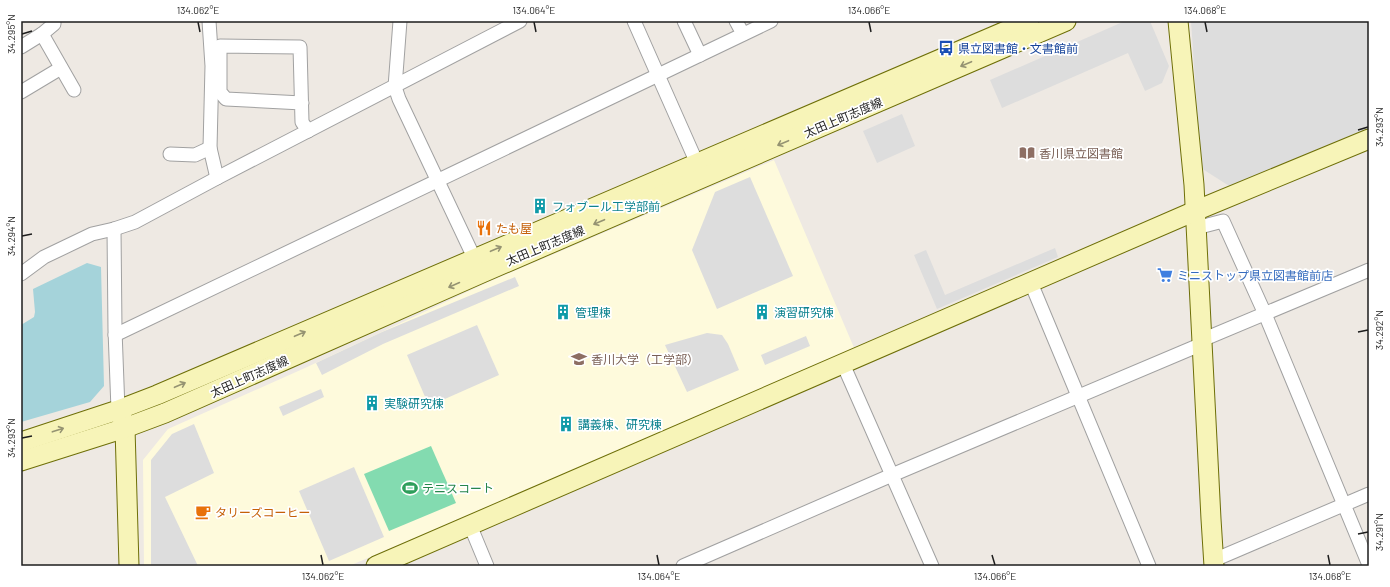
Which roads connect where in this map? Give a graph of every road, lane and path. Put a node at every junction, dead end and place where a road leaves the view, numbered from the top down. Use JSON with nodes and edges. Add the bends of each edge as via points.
{"nodes":[{"id":1,"x":54,"y":21,"type":"edge"},
{"id":2,"x":209,"y":21,"type":"edge"},
{"id":3,"x":400,"y":21,"type":"edge"},
{"id":4,"x":520,"y":21,"type":"edge"},
{"id":5,"x":634,"y":21,"type":"edge"},
{"id":6,"x":684,"y":21,"type":"edge"},
{"id":7,"x":736,"y":21,"type":"edge"},
{"id":8,"x":771,"y":21,"type":"edge"},
{"id":9,"x":1029,"y":21,"type":"edge"},
{"id":10,"x":1066,"y":21,"type":"edge"},
{"id":11,"x":1178,"y":21,"type":"edge"},
{"id":12,"x":42,"y":34,"type":"junction"},
{"id":13,"x":743,"y":34,"type":"junction"},
{"id":14,"x":21,"y":47,"type":"edge"},
{"id":15,"x":700,"y":55,"type":"junction"},
{"id":16,"x":61,"y":68,"type":"junction"},
{"id":17,"x":657,"y":76,"type":"junction"},
{"id":18,"x":395,"y":87,"type":"junction"},
{"id":19,"x":74,"y":90,"type":"dead end"},
{"id":20,"x":21,"y":92,"type":"edge"},
{"id":21,"x":302,"y":103,"type":"junction"},
{"id":22,"x":308,"y":131,"type":"junction"},
{"id":23,"x":1369,"y":139,"type":"edge"},
{"id":24,"x":210,"y":148,"type":"junction"},
{"id":25,"x":170,"y":154,"type":"dead end"},
{"id":26,"x":700,"y":170,"type":"junction"},
{"id":27,"x":217,"y":178,"type":"junction"},
{"id":28,"x":437,"y":181,"type":"junction"},
{"id":29,"x":1196,"y":220,"type":"junction"},
{"id":30,"x":114,"y":230,"type":"junction"},
{"id":31,"x":478,"y":266,"type":"junction"},
{"id":32,"x":1369,"y":270,"type":"edge"},
{"id":33,"x":21,"y":274,"type":"edge"},
{"id":34,"x":1031,"y":283,"type":"junction"},
{"id":35,"x":1265,"y":314,"type":"junction"},
{"id":36,"x":115,"y":335,"type":"junction"},
{"id":37,"x":1202,"y":342,"type":"junction"},
{"id":38,"x":843,"y":364,"type":"junction"},
{"id":39,"x":1079,"y":396,"type":"junction"},
{"id":40,"x":118,"y":410,"type":"junction"},
{"id":41,"x":125,"y":428,"type":"junction"},
{"id":42,"x":21,"y":442,"type":"edge"},
{"id":43,"x":21,"y":461,"type":"edge"},
{"id":44,"x":892,"y":475,"type":"junction"},
{"id":45,"x":1369,"y":494,"type":"edge"},
{"id":46,"x":1344,"y":505,"type":"junction"},
{"id":47,"x":470,"y":525,"type":"junction"},
{"id":48,"x":1213,"y":564,"type":"edge"},
{"id":49,"x":1369,"y":564,"type":"edge"},
{"id":50,"x":129,"y":566,"type":"edge"},
{"id":51,"x":376,"y":566,"type":"edge"},
{"id":52,"x":487,"y":566,"type":"edge"},
{"id":53,"x":683,"y":566,"type":"edge"},
{"id":54,"x":932,"y":566,"type":"edge"},
{"id":55,"x":1149,"y":566,"type":"edge"}],
"edges":[{"from":1,"to":12,"type":"street","via":[[54,24]]},
{"from":2,"to":24,"type":"street","via":[[212,66]]},
{"from":3,"to":18,"type":"street"},
{"from":4,"to":18,"type":"street"},
{"from":5,"to":17,"type":"street"},
{"from":6,"to":15,"type":"street"},
{"from":7,"to":13,"type":"street"},
{"from":8,"to":13,"type":"street"},
{"from":9,"to":26,"type":"main road","name":"太田上町志度線"},
{"from":10,"to":26,"type":"main road","name":"太田上町志度線","one_way":true},
{"from":11,"to":29,"type":"main road"},
{"from":12,"to":14,"type":"street"},
{"from":12,"to":16,"type":"street"},
{"from":13,"to":15,"type":"street"},
{"from":15,"to":17,"type":"street"},
{"from":16,"to":19,"type":"street"},
{"from":16,"to":20,"type":"street"},
{"from":17,"to":26,"type":"street"},
{"from":17,"to":28,"type":"street"},
{"from":18,"to":22,"type":"street"},
{"from":18,"to":28,"type":"street"},
{"from":21,"to":21,"type":"street","via":[[300,47],[220,46],[220,92],[226,100]]},
{"from":21,"to":22,"type":"street","via":[[302,122]]},
{"from":22,"to":27,"type":"street"},
{"from":23,"to":29,"type":"main road"},
{"from":24,"to":25,"type":"street","via":[[195,155]]},
{"from":24,"to":27,"type":"street"},
{"from":26,"to":31,"type":"main road","name":"太田上町志度線"},
{"from":27,"to":30,"type":"street","via":[[135,222]]},
{"from":28,"to":31,"type":"street"},
{"from":28,"to":36,"type":"street"},
{"from":29,"to":34,"type":"main road"},
{"from":29,"to":35,"type":"street","via":[[1224,221]]},
{"from":29,"to":37,"type":"main road"},
{"from":30,"to":33,"type":"street","via":[[92,234],[44,257]]},
{"from":30,"to":36,"type":"street"},
{"from":40,"to":31,"type":"main road","name":"太田上町志度線","one_way":true},
{"from":31,"to":41,"type":"main road","name":"太田上町志度線","one_way":true,"via":[[165,413]]},
{"from":32,"to":35,"type":"street"},
{"from":34,"to":38,"type":"main road"},
{"from":34,"to":39,"type":"street"},
{"from":35,"to":37,"type":"street"},
{"from":35,"to":46,"type":"street"},
{"from":36,"to":40,"type":"street"},
{"from":37,"to":39,"type":"street"},
{"from":37,"to":48,"type":"main road"},
{"from":38,"to":44,"type":"street"},
{"from":38,"to":47,"type":"main road"},
{"from":39,"to":44,"type":"street"},
{"from":39,"to":55,"type":"street"},
{"from":40,"to":41,"type":"main road"},
{"from":42,"to":40,"type":"main road","name":"太田上町志度線","one_way":true},
{"from":41,"to":43,"type":"main road","name":"太田上町志度線"},
{"from":41,"to":50,"type":"main road"},
{"from":44,"to":53,"type":"street"},
{"from":44,"to":54,"type":"street"},
{"from":45,"to":46,"type":"street"},
{"from":46,"to":48,"type":"street"},
{"from":46,"to":49,"type":"street"},
{"from":47,"to":51,"type":"main road"},
{"from":47,"to":52,"type":"street"}]}
